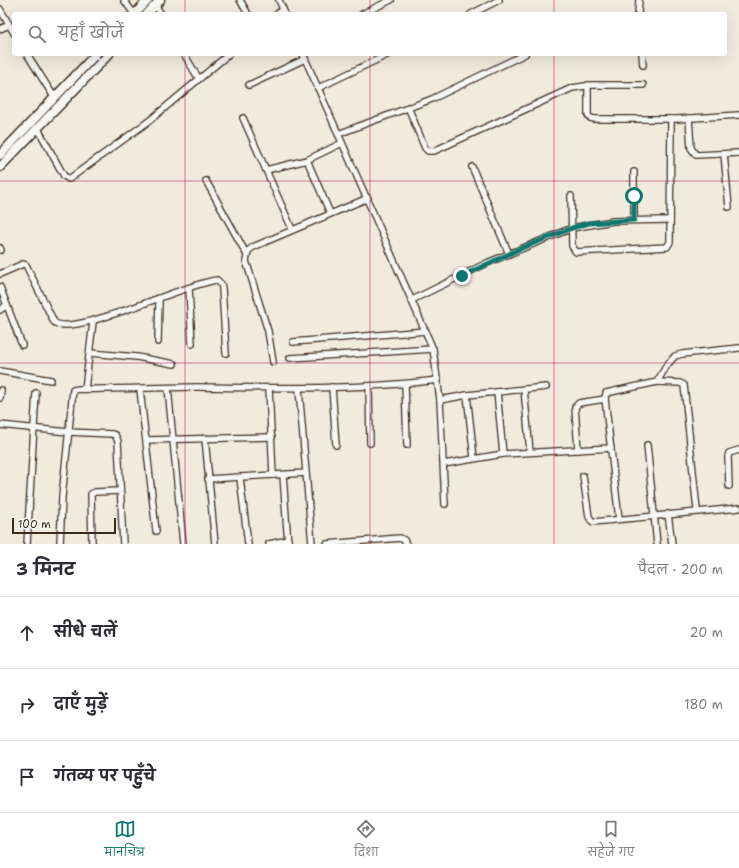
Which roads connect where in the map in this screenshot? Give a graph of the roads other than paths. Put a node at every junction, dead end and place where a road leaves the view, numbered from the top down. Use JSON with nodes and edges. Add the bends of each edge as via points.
{"nodes":[{"id":1,"x":124,"y":0,"type":"edge"},
{"id":2,"x":148,"y":0,"type":"edge"},
{"id":3,"x":240,"y":0,"type":"edge"},
{"id":4,"x":278,"y":0,"type":"edge"},
{"id":5,"x":391,"y":0,"type":"edge"},
{"id":6,"x":499,"y":0,"type":"edge"},
{"id":7,"x":639,"y":0,"type":"edge"},
{"id":8,"x":158,"y":3,"type":"edge"},
{"id":9,"x":0,"y":9,"type":"edge"},
{"id":10,"x":133,"y":12,"type":"edge"},
{"id":11,"x":137,"y":12,"type":"edge"},
{"id":12,"x":149,"y":12,"type":"edge"},
{"id":13,"x":247,"y":12,"type":"edge"},
{"id":14,"x":284,"y":12,"type":"edge"},
{"id":15,"x":366,"y":12,"type":"edge"},
{"id":16,"x":475,"y":12,"type":"edge"},
{"id":17,"x":638,"y":12,"type":"edge"},
{"id":18,"x":9,"y":25,"type":"junction"},
{"id":19,"x":0,"y":29,"type":"edge"},
{"id":20,"x":12,"y":30,"type":"edge"},
{"id":21,"x":28,"y":56,"type":"edge"},
{"id":22,"x":94,"y":56,"type":"edge"},
{"id":23,"x":107,"y":56,"type":"edge"},
{"id":24,"x":185,"y":56,"type":"edge"},
{"id":25,"x":227,"y":56,"type":"edge"},
{"id":26,"x":385,"y":56,"type":"edge"},
{"id":27,"x":521,"y":56,"type":"edge"},
{"id":28,"x":642,"y":56,"type":"edge"},
{"id":29,"x":304,"y":57,"type":"edge"},
{"id":30,"x":643,"y":65,"type":"dead end"},
{"id":31,"x":199,"y":80,"type":"junction"},
{"id":32,"x":249,"y":85,"type":"dead end"},
{"id":33,"x":588,"y":85,"type":"junction"},
{"id":34,"x":642,"y":85,"type":"dead end"},
{"id":35,"x":318,"y":88,"type":"junction"},
{"id":36,"x":54,"y":97,"type":"junction"},
{"id":37,"x":408,"y":108,"type":"junction"},
{"id":38,"x":739,"y":115,"type":"edge"},
{"id":39,"x":243,"y":118,"type":"dead end"},
{"id":40,"x":689,"y":118,"type":"junction"},
{"id":41,"x":670,"y":119,"type":"junction"},
{"id":42,"x":37,"y":127,"type":"junction"},
{"id":43,"x":338,"y":134,"type":"junction"},
{"id":44,"x":342,"y":143,"type":"junction"},
{"id":45,"x":739,"y":153,"type":"edge"},
{"id":46,"x":724,"y":154,"type":"junction"},
{"id":47,"x":0,"y":155,"type":"edge"},
{"id":48,"x":307,"y":160,"type":"junction"},
{"id":49,"x":0,"y":167,"type":"edge"},
{"id":50,"x":472,"y":167,"type":"dead end"},
{"id":51,"x":266,"y":170,"type":"junction"},
{"id":52,"x":634,"y":172,"type":"dead end"},
{"id":53,"x":206,"y":181,"type":"dead end"},
{"id":54,"x":571,"y":196,"type":"dead end"},
{"id":55,"x":368,"y":198,"type":"junction"},
{"id":56,"x":729,"y":208,"type":"dead end"},
{"id":57,"x":330,"y":213,"type":"junction"},
{"id":58,"x":634,"y":220,"type":"junction"},
{"id":59,"x":670,"y":220,"type":"junction"},
{"id":60,"x":572,"y":228,"type":"junction"},
{"id":61,"x":292,"y":229,"type":"junction"},
{"id":62,"x":509,"y":254,"type":"junction"},
{"id":63,"x":247,"y":255,"type":"junction"},
{"id":64,"x":0,"y":274,"type":"edge"},
{"id":65,"x":0,"y":287,"type":"edge"},
{"id":66,"x":189,"y":289,"type":"junction"},
{"id":67,"x":159,"y":299,"type":"junction"},
{"id":68,"x":412,"y":300,"type":"junction"},
{"id":69,"x":7,"y":305,"type":"junction"},
{"id":70,"x":0,"y":310,"type":"edge"},
{"id":71,"x":94,"y":322,"type":"junction"},
{"id":72,"x":426,"y":331,"type":"junction"},
{"id":73,"x":158,"y":342,"type":"dead end"},
{"id":74,"x":293,"y":342,"type":"dead end"},
{"id":75,"x":192,"y":344,"type":"dead end"},
{"id":76,"x":22,"y":345,"type":"dead end"},
{"id":77,"x":739,"y":348,"type":"edge"},
{"id":78,"x":433,"y":349,"type":"junction"},
{"id":79,"x":90,"y":353,"type":"junction"},
{"id":80,"x":226,"y":353,"type":"dead end"},
{"id":81,"x":290,"y":358,"type":"dead end"},
{"id":82,"x":273,"y":362,"type":"dead end"},
{"id":83,"x":174,"y":364,"type":"dead end"},
{"id":84,"x":0,"y":371,"type":"edge"},
{"id":85,"x":51,"y":380,"type":"dead end"},
{"id":86,"x":438,"y":380,"type":"junction"},
{"id":87,"x":657,"y":382,"type":"junction"},
{"id":88,"x":405,"y":384,"type":"junction"},
{"id":89,"x":369,"y":386,"type":"junction"},
{"id":90,"x":546,"y":387,"type":"dead end"},
{"id":91,"x":168,"y":388,"type":"junction"},
{"id":92,"x":269,"y":388,"type":"junction"},
{"id":93,"x":332,"y":388,"type":"junction"},
{"id":94,"x":85,"y":389,"type":"junction"},
{"id":95,"x":140,"y":389,"type":"junction"},
{"id":96,"x":299,"y":389,"type":"junction"},
{"id":97,"x":524,"y":389,"type":"junction"},
{"id":98,"x":1,"y":390,"type":"dead end"},
{"id":99,"x":497,"y":392,"type":"junction"},
{"id":100,"x":36,"y":393,"type":"dead end"},
{"id":101,"x":468,"y":395,"type":"junction"},
{"id":102,"x":0,"y":398,"type":"edge"},
{"id":103,"x":605,"y":399,"type":"junction"},
{"id":104,"x":440,"y":400,"type":"junction"},
{"id":105,"x":0,"y":425,"type":"edge"},
{"id":106,"x":33,"y":428,"type":"junction"},
{"id":107,"x":68,"y":432,"type":"junction"},
{"id":108,"x":272,"y":437,"type":"junction"},
{"id":109,"x":205,"y":438,"type":"junction"},
{"id":110,"x":174,"y":439,"type":"junction"},
{"id":111,"x":146,"y":440,"type":"junction"},
{"id":112,"x":370,"y":443,"type":"dead end"},
{"id":113,"x":336,"y":444,"type":"dead end"},
{"id":114,"x":407,"y":445,"type":"dead end"},
{"id":115,"x":647,"y":445,"type":"dead end"},
{"id":116,"x":611,"y":448,"type":"junction"},
{"id":117,"x":578,"y":450,"type":"junction"},
{"id":118,"x":739,"y":450,"type":"edge"},
{"id":119,"x":530,"y":452,"type":"junction"},
{"id":120,"x":503,"y":454,"type":"junction"},
{"id":121,"x":474,"y":458,"type":"junction"},
{"id":122,"x":444,"y":464,"type":"junction"},
{"id":123,"x":306,"y":473,"type":"junction"},
{"id":124,"x":273,"y":475,"type":"junction"},
{"id":125,"x":283,"y":475,"type":"junction"},
{"id":126,"x":583,"y":476,"type":"dead end"},
{"id":127,"x":240,"y":478,"type":"junction"},
{"id":128,"x":208,"y":479,"type":"junction"},
{"id":129,"x":729,"y":486,"type":"dead end"},
{"id":130,"x":120,"y":491,"type":"junction"},
{"id":131,"x":445,"y":504,"type":"dead end"},
{"id":132,"x":739,"y":508,"type":"edge"},
{"id":133,"x":697,"y":510,"type":"junction"},
{"id":134,"x":668,"y":514,"type":"junction"},
{"id":135,"x":654,"y":516,"type":"junction"},
{"id":136,"x":619,"y":520,"type":"junction"},
{"id":137,"x":156,"y":531,"type":"dead end"},
{"id":138,"x":288,"y":542,"type":"edge"},
{"id":139,"x":370,"y":542,"type":"edge"},
{"id":140,"x":27,"y":544,"type":"edge"},
{"id":141,"x":60,"y":544,"type":"edge"},
{"id":142,"x":92,"y":544,"type":"edge"},
{"id":143,"x":122,"y":544,"type":"edge"},
{"id":144,"x":183,"y":544,"type":"edge"},
{"id":145,"x":215,"y":544,"type":"edge"},
{"id":146,"x":248,"y":544,"type":"edge"},
{"id":147,"x":269,"y":544,"type":"edge"},
{"id":148,"x":312,"y":544,"type":"edge"},
{"id":149,"x":327,"y":544,"type":"edge"},
{"id":150,"x":335,"y":544,"type":"edge"},
{"id":151,"x":406,"y":544,"type":"edge"},
{"id":152,"x":657,"y":544,"type":"edge"},
{"id":153,"x":672,"y":544,"type":"edge"}],
"edges":[{"from":1,"to":10,"type":"street"},
{"from":2,"to":11,"type":"main road"},
{"from":3,"to":13,"type":"street"},
{"from":4,"to":14,"type":"street"},
{"from":5,"to":15,"type":"street"},
{"from":6,"to":16,"type":"street"},
{"from":7,"to":17,"type":"street"},
{"from":8,"to":12,"type":"main road"},
{"from":9,"to":18,"type":"street"},
{"from":18,"to":19,"type":"street"},
{"from":18,"to":20,"type":"street"},
{"from":21,"to":36,"type":"street"},
{"from":22,"to":36,"type":"main road"},
{"from":23,"to":42,"type":"main road"},
{"from":24,"to":31,"type":"street"},
{"from":25,"to":31,"type":"street"},
{"from":26,"to":35,"type":"street"},
{"from":27,"to":37,"type":"street","via":[[448,92]]},
{"from":28,"to":30,"type":"street"},
{"from":29,"to":32,"type":"street"},
{"from":29,"to":35,"type":"street"},
{"from":31,"to":42,"type":"street","via":[[149,121],[69,179],[64,176]]},
{"from":33,"to":34,"type":"street"},
{"from":33,"to":37,"type":"street","via":[[572,88],[434,151],[425,148]]},
{"from":33,"to":41,"type":"street","via":[[590,118]]},
{"from":35,"to":43,"type":"street"},
{"from":36,"to":47,"type":"main road"},
{"from":37,"to":43,"type":"street"},
{"from":38,"to":40,"type":"street"},
{"from":39,"to":51,"type":"street"},
{"from":40,"to":41,"type":"street"},
{"from":40,"to":46,"type":"street","via":[[693,153],[702,156]]},
{"from":41,"to":59,"type":"street"},
{"from":42,"to":49,"type":"main road"},
{"from":43,"to":44,"type":"street"},
{"from":44,"to":48,"type":"street"},
{"from":44,"to":55,"type":"street"},
{"from":45,"to":46,"type":"street"},
{"from":46,"to":56,"type":"street"},
{"from":48,"to":51,"type":"street"},
{"from":48,"to":57,"type":"street"},
{"from":50,"to":62,"type":"street"},
{"from":51,"to":61,"type":"street"},
{"from":52,"to":58,"type":"street"},
{"from":53,"to":63,"type":"street"},
{"from":54,"to":60,"type":"street"},
{"from":55,"to":57,"type":"street"},
{"from":55,"to":68,"type":"street"},
{"from":57,"to":61,"type":"street"},
{"from":58,"to":59,"type":"street"},
{"from":58,"to":60,"type":"street","via":[[589,223]]},
{"from":59,"to":60,"type":"street","via":[[670,242],[665,247],[576,252],[573,248]]},
{"from":60,"to":62,"type":"street"},
{"from":61,"to":63,"type":"street","via":[[253,247]]},
{"from":62,"to":68,"type":"street"},
{"from":63,"to":82,"type":"street","via":[[246,261],[269,335]]},
{"from":64,"to":71,"type":"street","via":[[25,264],[56,324]]},
{"from":65,"to":69,"type":"street"},
{"from":66,"to":67,"type":"street"},
{"from":66,"to":75,"type":"street"},
{"from":66,"to":80,"type":"street","via":[[214,280],[221,284]]},
{"from":67,"to":71,"type":"street"},
{"from":67,"to":73,"type":"street"},
{"from":68,"to":72,"type":"street"},
{"from":69,"to":70,"type":"street"},
{"from":69,"to":76,"type":"street"},
{"from":71,"to":79,"type":"street"},
{"from":72,"to":74,"type":"street"},
{"from":72,"to":78,"type":"street"},
{"from":77,"to":87,"type":"street","via":[[675,356]]},
{"from":78,"to":81,"type":"street"},
{"from":78,"to":86,"type":"street"},
{"from":79,"to":83,"type":"street","via":[[137,357]]},
{"from":79,"to":94,"type":"street"},
{"from":84,"to":85,"type":"street"},
{"from":86,"to":88,"type":"street"},
{"from":86,"to":104,"type":"street"},
{"from":87,"to":103,"type":"street","via":[[609,391],[606,392]]},
{"from":87,"to":133,"type":"street","via":[[684,385]]},
{"from":88,"to":89,"type":"street"},
{"from":88,"to":114,"type":"street"},
{"from":89,"to":93,"type":"street"},
{"from":89,"to":112,"type":"street"},
{"from":90,"to":97,"type":"street"},
{"from":91,"to":92,"type":"street"},
{"from":91,"to":95,"type":"street"},
{"from":91,"to":110,"type":"street"},
{"from":92,"to":96,"type":"street"},
{"from":92,"to":108,"type":"street"},
{"from":93,"to":96,"type":"street"},
{"from":93,"to":113,"type":"street"},
{"from":94,"to":95,"type":"street"},
{"from":94,"to":107,"type":"street","via":[[72,393]]},
{"from":95,"to":111,"type":"street"},
{"from":96,"to":123,"type":"street"},
{"from":97,"to":99,"type":"street"},
{"from":97,"to":119,"type":"street"},
{"from":98,"to":102,"type":"street"},
{"from":99,"to":101,"type":"street"},
{"from":99,"to":120,"type":"street"},
{"from":100,"to":106,"type":"street"},
{"from":101,"to":104,"type":"street"},
{"from":101,"to":121,"type":"street"},
{"from":103,"to":116,"type":"street"},
{"from":103,"to":117,"type":"street","via":[[579,403],[575,407]]},
{"from":104,"to":122,"type":"street"},
{"from":105,"to":106,"type":"street"},
{"from":106,"to":107,"type":"street"},
{"from":106,"to":140,"type":"street"},
{"from":107,"to":130,"type":"street","via":[[115,435],[118,442]]},
{"from":107,"to":141,"type":"street"},
{"from":108,"to":109,"type":"street"},
{"from":108,"to":124,"type":"street"},
{"from":109,"to":110,"type":"street"},
{"from":109,"to":128,"type":"street"},
{"from":110,"to":111,"type":"street"},
{"from":110,"to":144,"type":"street"},
{"from":111,"to":137,"type":"street"},
{"from":115,"to":135,"type":"street"},
{"from":116,"to":117,"type":"street"},
{"from":116,"to":136,"type":"street"},
{"from":117,"to":119,"type":"street"},
{"from":118,"to":129,"type":"street","via":[[729,453]]},
{"from":119,"to":120,"type":"street"},
{"from":120,"to":121,"type":"street"},
{"from":121,"to":122,"type":"street"},
{"from":122,"to":131,"type":"street"},
{"from":123,"to":125,"type":"street"},
{"from":123,"to":148,"type":"street"},
{"from":124,"to":125,"type":"street"},
{"from":124,"to":127,"type":"street"},
{"from":125,"to":138,"type":"street"},
{"from":126,"to":136,"type":"street","via":[[591,521]]},
{"from":127,"to":128,"type":"street"},
{"from":127,"to":146,"type":"street"},
{"from":128,"to":145,"type":"street"},
{"from":130,"to":142,"type":"street","via":[[91,494]]},
{"from":130,"to":143,"type":"street"},
{"from":132,"to":133,"type":"street"},
{"from":133,"to":134,"type":"street"},
{"from":134,"to":135,"type":"street"},
{"from":134,"to":153,"type":"street"},
{"from":135,"to":136,"type":"street"},
{"from":135,"to":152,"type":"street"},
{"from":138,"to":147,"type":"street"},
{"from":139,"to":150,"type":"street"},
{"from":139,"to":151,"type":"street","via":[[400,538]]},
{"from":149,"to":150,"type":"street"}]}
